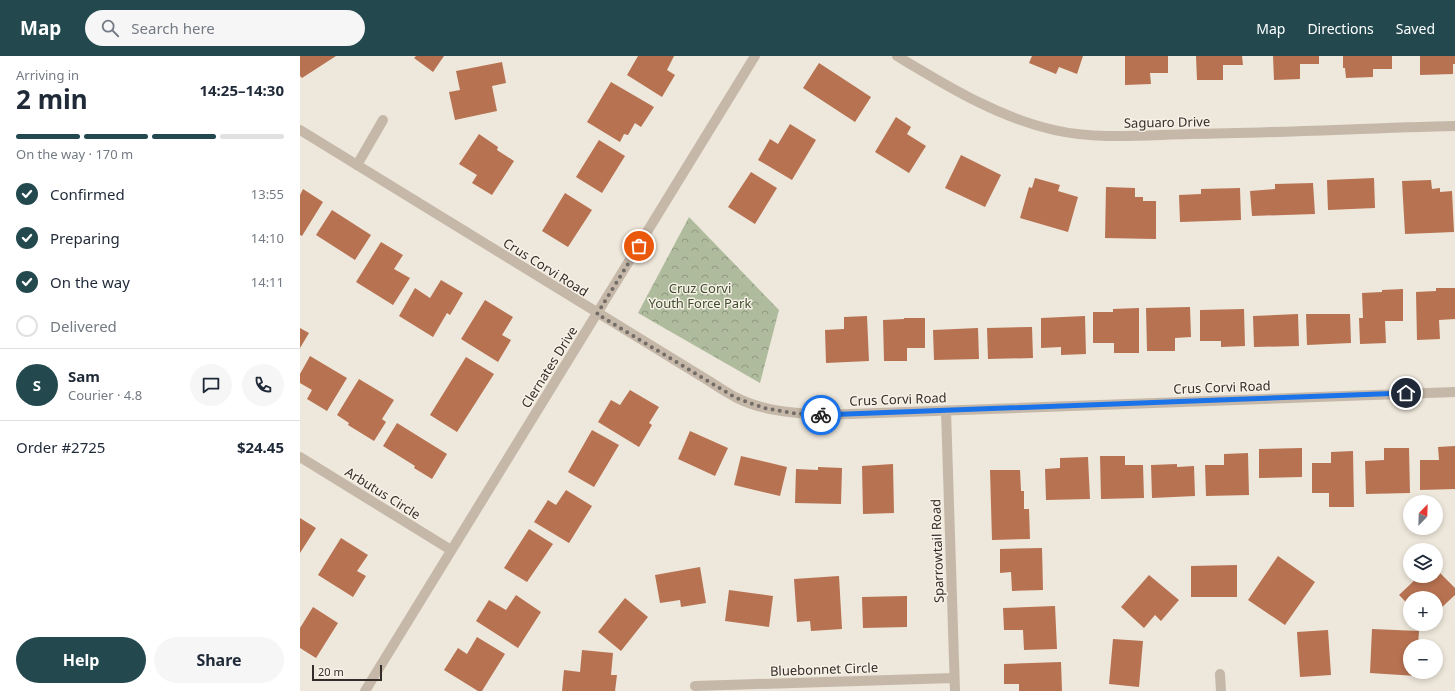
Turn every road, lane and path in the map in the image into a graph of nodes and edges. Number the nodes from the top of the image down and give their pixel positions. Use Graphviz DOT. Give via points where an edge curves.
graph roads {
  1 [pos="756,56"];
  2 [pos="897,56"];
  3 [pos="383,120"];
  4 [pos="1455,126"];
  5 [pos="300,130"];
  6 [pos="357,165"];
  7 [pos="597,314"];
  8 [pos="1455,392"];
  9 [pos="946,411"];
  10 [pos="300,457"];
  11 [pos="452,550"];
  12 [pos="1220,674"];
  13 [pos="954,678"];
  14 [pos="695,686"];
  15 [pos="365,691"];
  16 [pos="954,691"];
  17 [pos="1221,691"];
  1 -- 7 [label="street, Clernates Drive"];
  2 -- 4 [label="street, Saguaro Drive" via="977,102 1010,117 1055,130 1082,134 1224,134"];
  3 -- 6 [label="street"];
  5 -- 6 [label="street, Crus Corvi Road"];
  6 -- 7 [label="street, Crus Corvi Road"];
  7 -- 9 [label="street, Crus Corvi Road" via="736,398 764,408 822,415"];
  7 -- 11 [label="street, Clernates Drive"];
  8 -- 9 [label="street, Crus Corvi Road"];
  9 -- 13 [label="street, Sparrowtail Road"];
  10 -- 11 [label="street, Arbutus Circle"];
  11 -- 15 [label="street, Clernates Drive"];
  12 -- 17 [label="street"];
  13 -- 14 [label="street, Bluebonnet Circle"];
  13 -- 16 [label="street, Sparrowtail Road"];
}
